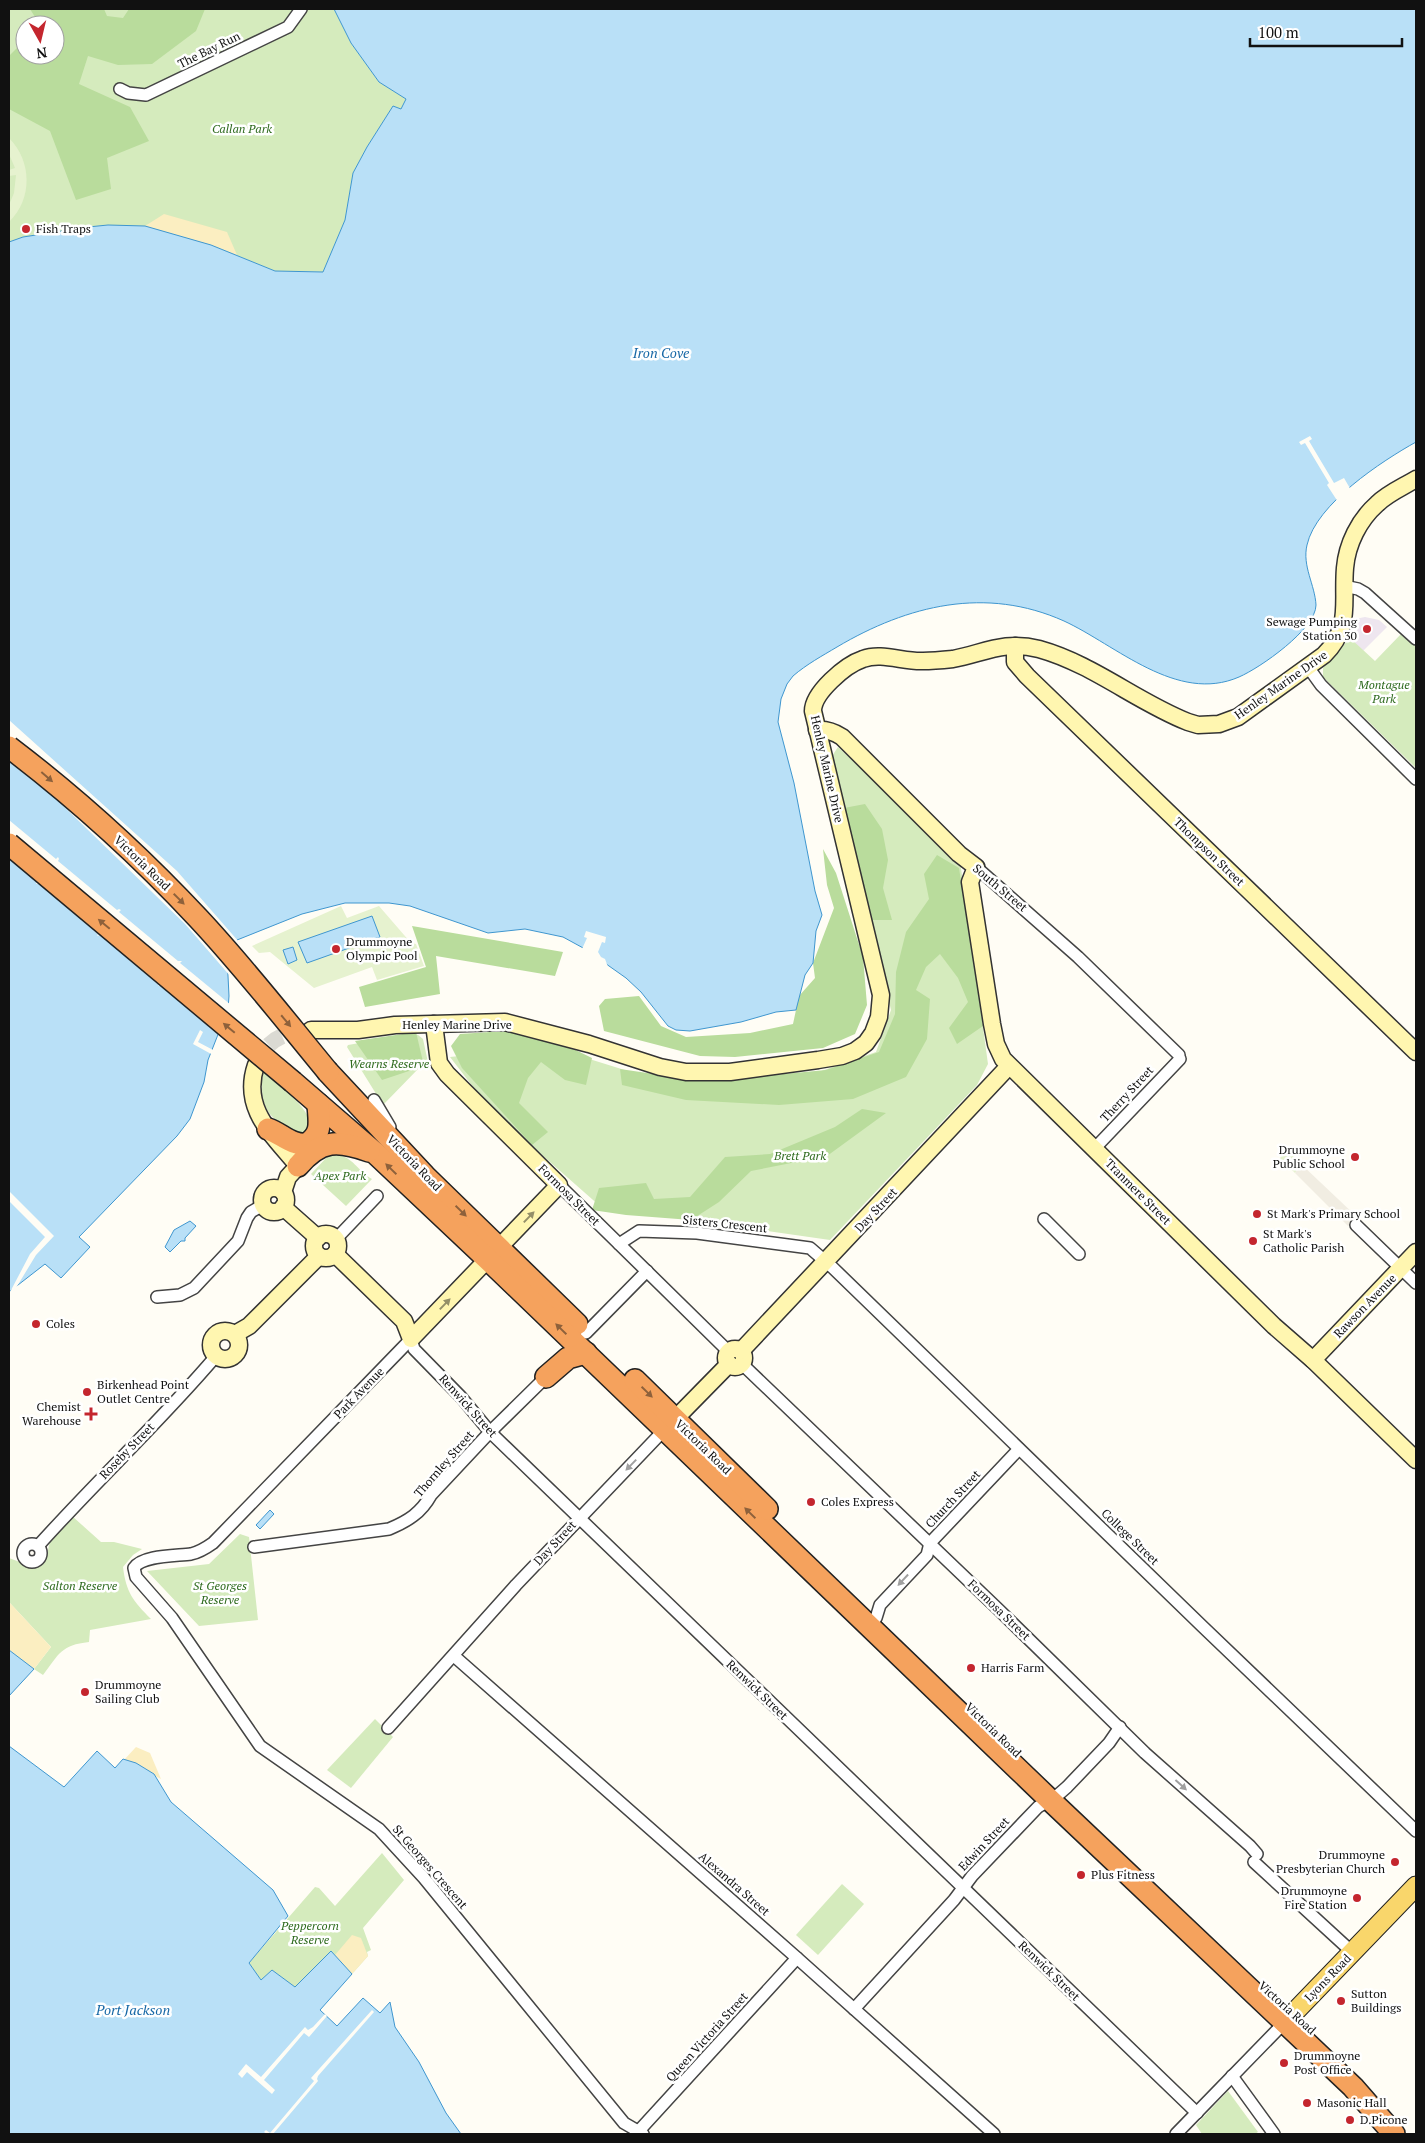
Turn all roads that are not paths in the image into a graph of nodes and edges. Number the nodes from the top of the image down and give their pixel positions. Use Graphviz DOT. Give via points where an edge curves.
graph roads {
  1 [pos="301,9"];
  2 [pos="120,89"];
  3 [pos="1416,479"];
  4 [pos="1344,586"];
  5 [pos="1416,639"];
  6 [pos="1015,646"];
  7 [pos="1308,667"];
  8 [pos="817,730"];
  9 [pos="9,747"];
  10 [pos="1416,779"];
  11 [pos="9,844"];
  12 [pos="976,867"];
  13 [pos="434,1024"];
  14 [pos="311,1030"];
  15 [pos="1416,1052"];
  16 [pos="1179,1057"];
  17 [pos="256,1065"];
  18 [pos="1009,1066"];
  19 [pos="374,1100"];
  20 [pos="318,1104"];
  21 [pos="268,1129"];
  22 [pos="395,1136"];
  23 [pos="1095,1148"];
  24 [pos="374,1152"];
  25 [pos="292,1158"];
  26 [pos="559,1185"];
  27 [pos="280,1196"];
  28 [pos="377,1196"];
  29 [pos="263,1204"];
  30 [pos="1044,1219"];
  31 [pos="1356,1225"];
  32 [pos="619,1244"];
  33 [pos="330,1250"];
  34 [pos="1416,1252"];
  35 [pos="493,1254"];
  36 [pos="1079,1254"];
  37 [pos="827,1262"];
  38 [pos="1400,1268"];
  39 [pos="648,1271"];
  40 [pos="1416,1283"];
  41 [pos="157,1297"];
  42 [pos="411,1339"];
  43 [pos="586,1343"];
  44 [pos="216,1356"];
  45 [pos="735,1358"];
  46 [pos="1313,1360"];
  47 [pos="546,1377"];
  48 [pos="670,1425"];
  49 [pos="490,1432"];
  50 [pos="1019,1449"];
  51 [pos="1416,1460"];
  52 [pos="578,1519"];
  53 [pos="930,1543"];
  54 [pos="38,1546"];
  55 [pos="254,1547"];
  56 [pos="138,1563"];
  57 [pos="876,1618"];
  58 [pos="454,1656"];
  59 [pos="1120,1727"];
  60 [pos="388,1728"];
  61 [pos="1054,1797"];
  62 [pos="1416,1831"];
  63 [pos="964,1888"];
  64 [pos="1415,1890"];
  65 [pos="1352,1952"];
  66 [pos="798,1958"];
  67 [pos="854,2009"];
  68 [pos="1288,2018"];
  69 [pos="1232,2076"];
  70 [pos="1197,2113"];
  71 [pos="639,2134"];
  72 [pos="994,2134"];
  73 [pos="1176,2134"];
  74 [pos="1274,2134"];
  75 [pos="1394,2134"];
  76 [pos="1411,2134"];
  1 -- 2 [label="street, The Bay Run" via="288,27 146,95"];
  3 -- 4 [label="street, Henley Marine Drive" via="1376,504 1357,529 1347,556"];
  4 -- 5 [label="street" via="1365,593"];
  4 -- 7 [label="street, Henley Marine Drive" via="1345,615 1339,638"];
  6 -- 7 [label="street, Henley Marine Drive" via="1038,649 1064,658 1179,719 1198,725 1219,724 1238,717"];
  6 -- 8 [label="street, Henley Marine Drive" via="952,659 911,661 880,657 859,660 816,698 813,712"];
  6 -- 15 [label="street, Thompson Street" via="1015,662 1027,676"];
  7 -- 10 [label="street"];
  8 -- 12 [label="street, South Street" via="834,732 842,738"];
  8 -- 13 [label="street, Henley Marine Drive" via="881,995 877,1025 866,1043 842,1056 818,1060 730,1072 686,1072 506,1022"];
  9 -- 35 [label="highway, Victoria Road, one-way, bridge" via="136,856 178,898 248,975 328,1072"];
  20 -- 11 [label="highway, Victoria Road, one-way, bridge"];
  12 -- 16 [label="street, South Street" via="1078,957"];
  12 -- 18 [label="street, Tranmere Street" via="970,882 992,1024 999,1054"];
  13 -- 14 [label="street, Henley Marine Drive"];
  13 -- 26 [label="street, Formosa Street" via="439,1063 447,1074"];
  16 -- 23 [label="street, Therry Street"];
  17 -- 21 [label="street" via="252,1098 255,1110"];
  18 -- 23 [label="street, Tranmere Street"];
  18 -- 37 [label="street, Day Street"];
  19 -- 22 [label="street"];
  20 -- 21 [label="highway" via="317,1135 307,1144 292,1143 280,1133"];
  20 -- 24 [label="highway, Victoria Road"];
  21 -- 25 [label="street"];
  23 -- 46 [label="street, Tranmere Street" via="1274,1326"];
  24 -- 25 [label="highway" via="336,1143"];
  35 -- 24 [label="highway, Victoria Road, one-way"];
  25 -- 27 [label="street"];
  26 -- 32 [label="street, Formosa Street"];
  35 -- 26 [label="street, Park Avenue, one-way"];
  27 -- 29 [label="street" via="277,1211 270,1211"];
  27 -- 33 [label="street" via="318,1238 314,1247"];
  28 -- 33 [label="street"];
  29 -- 41 [label="street" via="251,1212 238,1241 194,1288 180,1295"];
  30 -- 36 [label="street"];
  31 -- 38 [label="street"];
  32 -- 37 [label="street, Sisters Crescent" via="639,1231 697,1233 810,1248"];
  32 -- 39 [label="street, Formosa Street"];
  33 -- 42 [label="street, Renwick Street" via="404,1321"];
  33 -- 44 [label="street" via="250,1326 235,1334 227,1330 214,1335 211,1348"];
  34 -- 38 [label="street, Rawson Avenue"];
  42 -- 35 [label="street, Park Avenue, one-way"];
  35 -- 43 [label="highway, Victoria Road"];
  37 -- 45 [label="street, Day Street"];
  37 -- 50 [label="street, College Street"];
  38 -- 40 [label="street"];
  38 -- 46 [label="street, Rawson Avenue"];
  39 -- 43 [label="street"];
  39 -- 45 [label="street, Formosa Street"];
  42 -- 49 [label="street, Renwick Street" via="414,1349"];
  42 -- 56 [label="street, Park Avenue" via="213,1543 191,1554"];
  43 -- 47 [label="highway"];
  43 -- 48 [label="highway, Victoria Road"];
  44 -- 54 [label="street, Roseby Street"];
  45 -- 48 [label="street, Day Street"];
  45 -- 53 [label="street, Formosa Street"];
  46 -- 51 [label="street, Tranmere Street"];
  47 -- 49 [label="street, Thornley Street"];
  48 -- 52 [label="street, Day Street, one-way"];
  48 -- 57 [label="highway, Victoria Road"];
  61 -- 48 [label="highway, Victoria Road, one-way"];
  49 -- 52 [label="street, Renwick Street"];
  49 -- 55 [label="street, Thornley Street" via="431,1495 425,1507 408,1521 390,1529"];
  50 -- 53 [label="street, Church Street"];
  50 -- 62 [label="street, College Street"];
  52 -- 58 [label="street, Day Street"];
  52 -- 63 [label="street, Renwick Street"];
  53 -- 57 [label="street, Church Street, one-way" via="926,1555 880,1605"];
  53 -- 59 [label="street, Formosa Street"];
  56 -- 71 [label="street, St Georges Crescent" via="134,1568 136,1577 175,1622 260,1746 379,1829 424,1878 624,2123"];
  57 -- 61 [label="highway, Victoria Road"];
  58 -- 60 [label="street, Day Street"];
  58 -- 66 [label="street, Alexandra Street"];
  59 -- 61 [label="street, Edwin Street" via="1109,1743"];
  59 -- 65 [label="street, Formosa Street, one-way" via="1250,1846 1255,1858"];
  61 -- 63 [label="street, Edwin Street" via="1036,1809"];
  61 -- 68 [label="highway, Victoria Road"];
  63 -- 67 [label="street, Edwin Street"];
  63 -- 70 [label="street, Renwick Street"];
  64 -- 65 [label="main road, Lyons Road"];
  65 -- 68 [label="main road, Lyons Road"];
  66 -- 67 [label="street, Alexandra Street"];
  66 -- 71 [label="street, Queen Victoria Street"];
  67 -- 72 [label="street, Alexandra Street"];
  68 -- 69 [label="street, Lyons Road"];
  68 -- 75 [label="highway, Victoria Road"];
  68 -- 76 [label="highway, Victoria Road" via="1360,2075"];
  69 -- 70 [label="street, Lyons Road"];
  69 -- 74 [label="street"];
  70 -- 73 [label="street, Lyons Road"];
}
